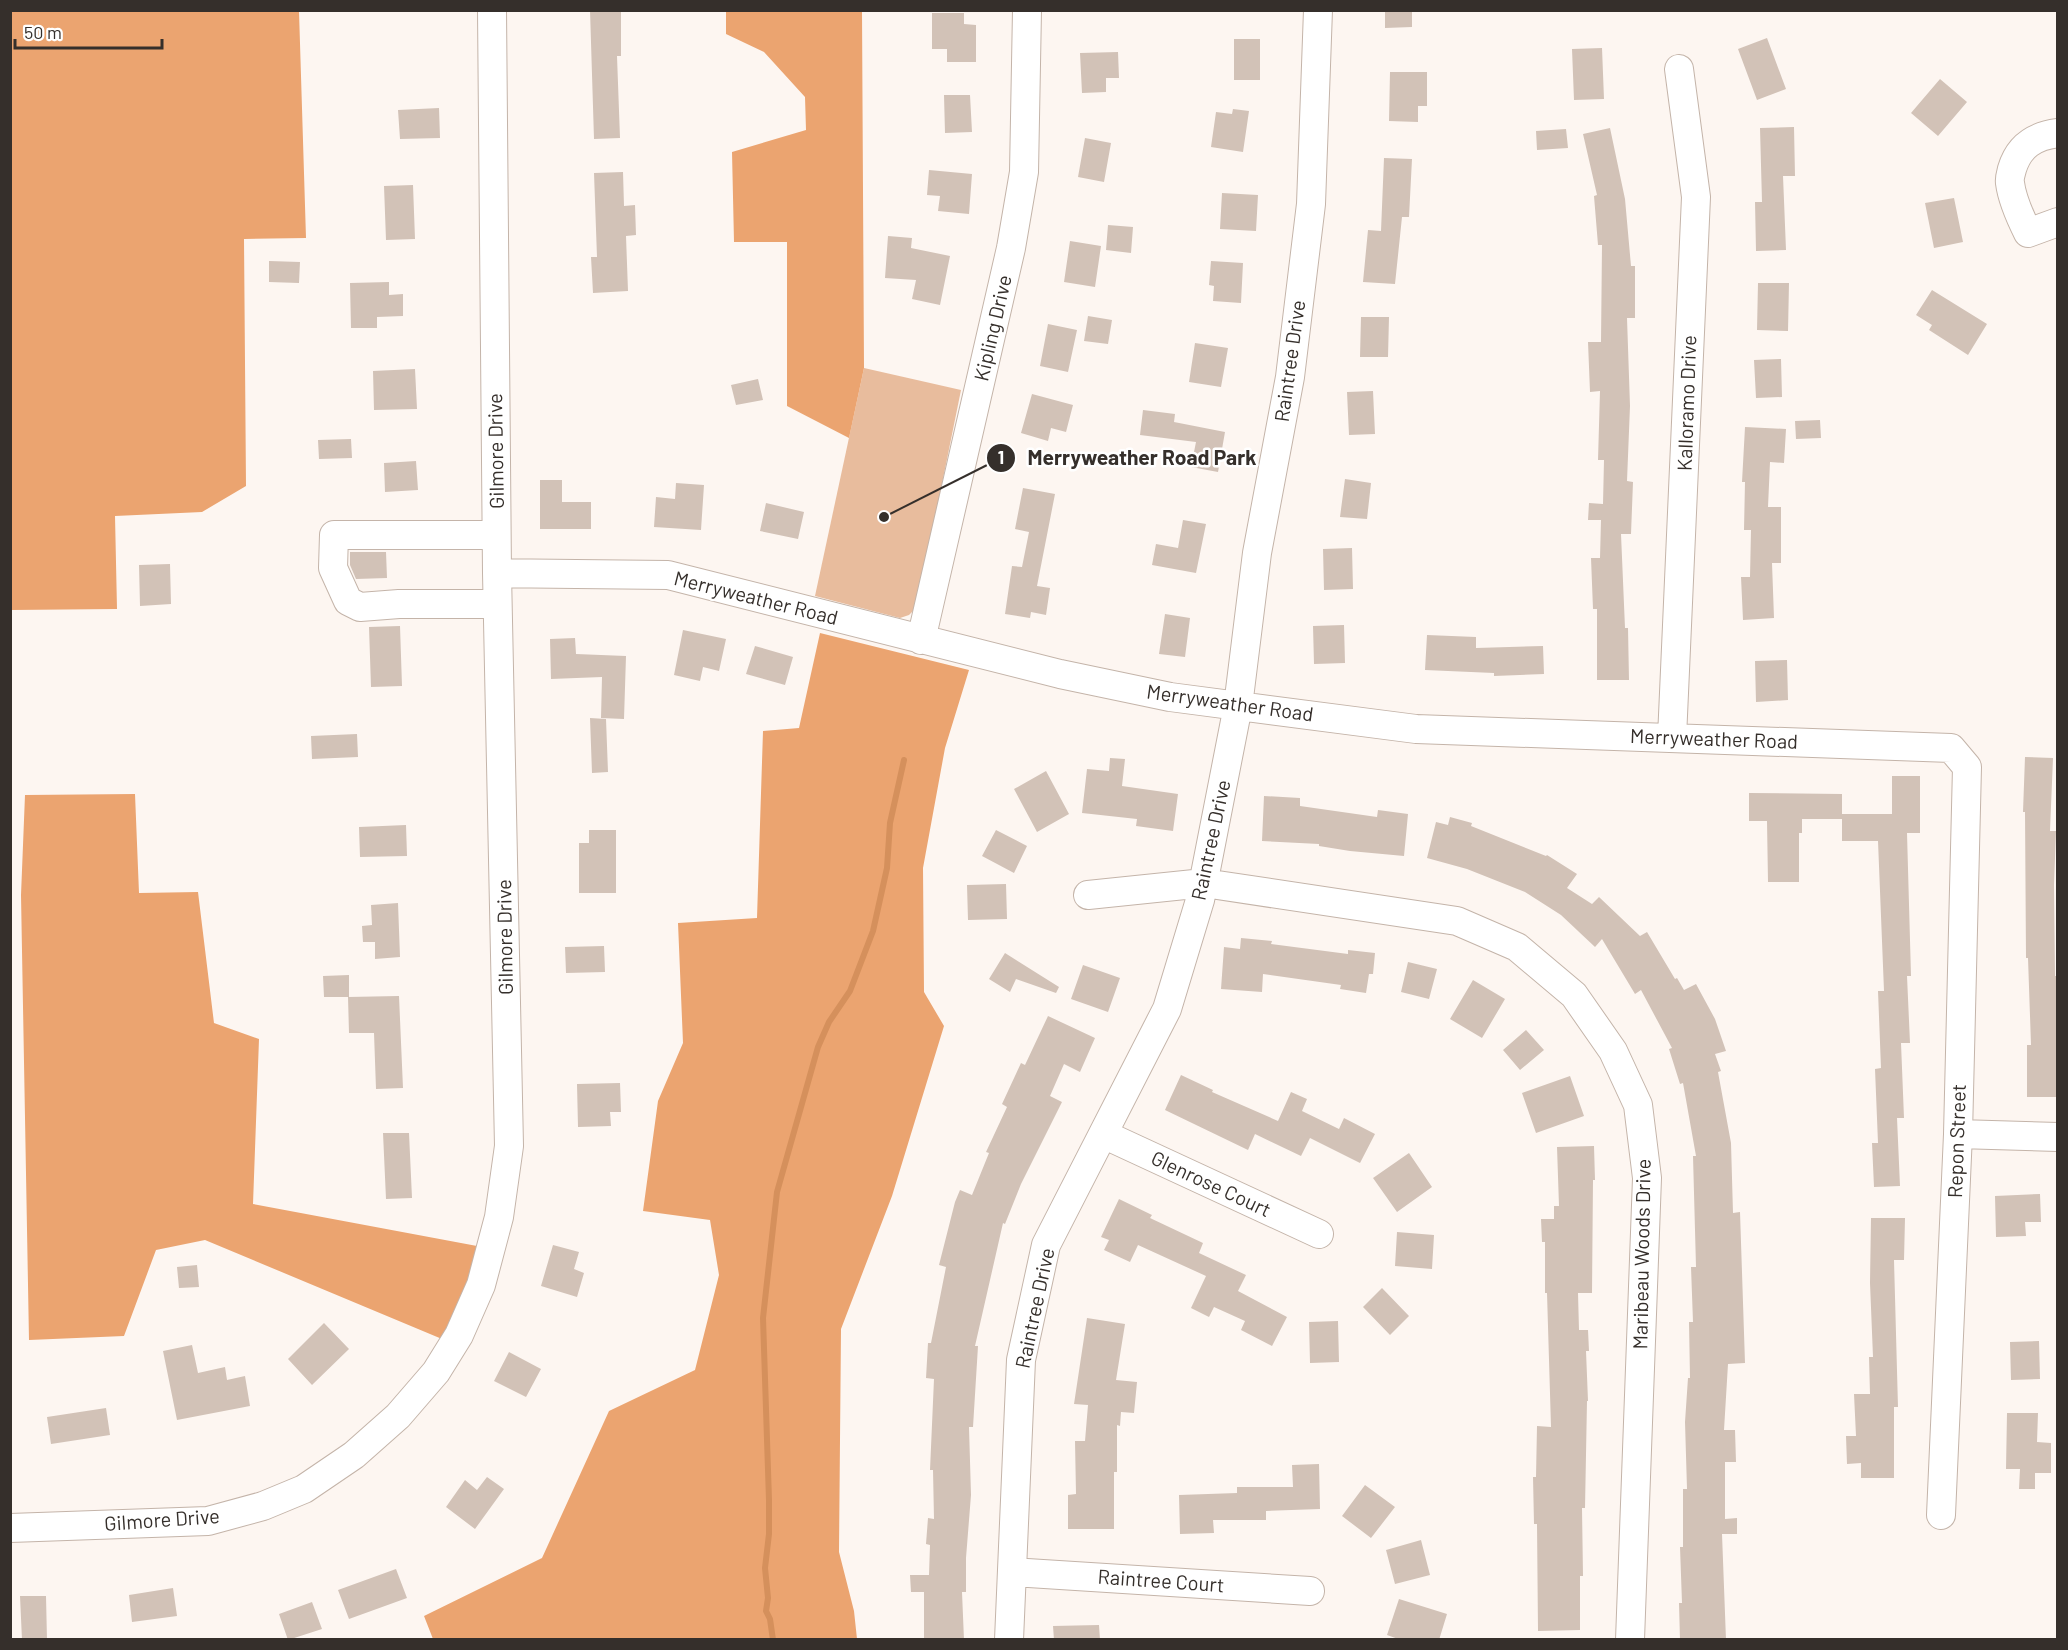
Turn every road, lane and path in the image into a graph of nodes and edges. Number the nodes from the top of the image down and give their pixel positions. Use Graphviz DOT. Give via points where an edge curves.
graph roads {
  1 [pos="492,10"];
  2 [pos="1027,10"];
  3 [pos="1318,10"];
  4 [pos="1679,69"];
  5 [pos="2058,133"];
  6 [pos="2058,222"];
  7 [pos="496,536"];
  8 [pos="497,573"];
  9 [pos="497,601"];
  10 [pos="921,640"];
  11 [pos="1238,706"];
  12 [pos="1672,738"];
  13 [pos="1967,767"];
  14 [pos="1204,883"];
  15 [pos="1088,895"];
  16 [pos="1103,1134"];
  17 [pos="1958,1134"];
  18 [pos="2058,1137"];
  19 [pos="1319,1234"];
  20 [pos="1941,1515"];
  21 [pos="10,1528"];
  22 [pos="1012,1572"];
  23 [pos="1310,1591"];
  24 [pos="1009,1640"];
  25 [pos="1630,1640"];
  1 -- 7 [label="street, Gilmore Drive"];
  2 -- 10 [label="street, Kipling Drive" via="1024,172 1011,249"];
  3 -- 11 [label="street, Raintree Drive" via="1311,204 1290,378 1257,553"];
  4 -- 12 [label="street, Kalloramo Drive" via="1696,197"];
  5 -- 6 [label="street" via="2021,148 2009,182 2028,233"];
  7 -- 8 [label="street, Gilmore Drive"];
  7 -- 9 [label="street" via="334,535 333,568 348,601 360,607"];
  8 -- 9 [label="street, Gilmore Drive"];
  8 -- 10 [label="street, Merryweather Road" via="668,575"];
  9 -- 21 [label="street, Gilmore Drive" via="509,1146 496,1228 480,1286 459,1335 436,1372 398,1416 354,1455 304,1489 263,1506 208,1521"];
  10 -- 11 [label="street, Merryweather Road" via="1093,681"];
  11 -- 12 [label="street, Merryweather Road" via="1416,729"];
  11 -- 14 [label="street, Raintree Drive"];
  12 -- 13 [label="street, Merryweather Road" via="1951,748"];
  13 -- 17 [label="street, Repon Street"];
  14 -- 15 [label="street, Maribeau Woods Drive"];
  14 -- 16 [label="street, Raintree Drive" via="1167,1009"];
  14 -- 25 [label="street, Maribeau Woods Drive" via="1457,921 1517,947 1574,995 1614,1051 1638,1106 1647,1178"];
  16 -- 19 [label="street, Glenrose Court"];
  16 -- 22 [label="street, Raintree Drive" via="1046,1245 1021,1360"];
  17 -- 18 [label="street"];
  17 -- 20 [label="street, Repon Street"];
  22 -- 23 [label="street, Raintree Court"];
  22 -- 24 [label="street, Raintree Drive"];
}
